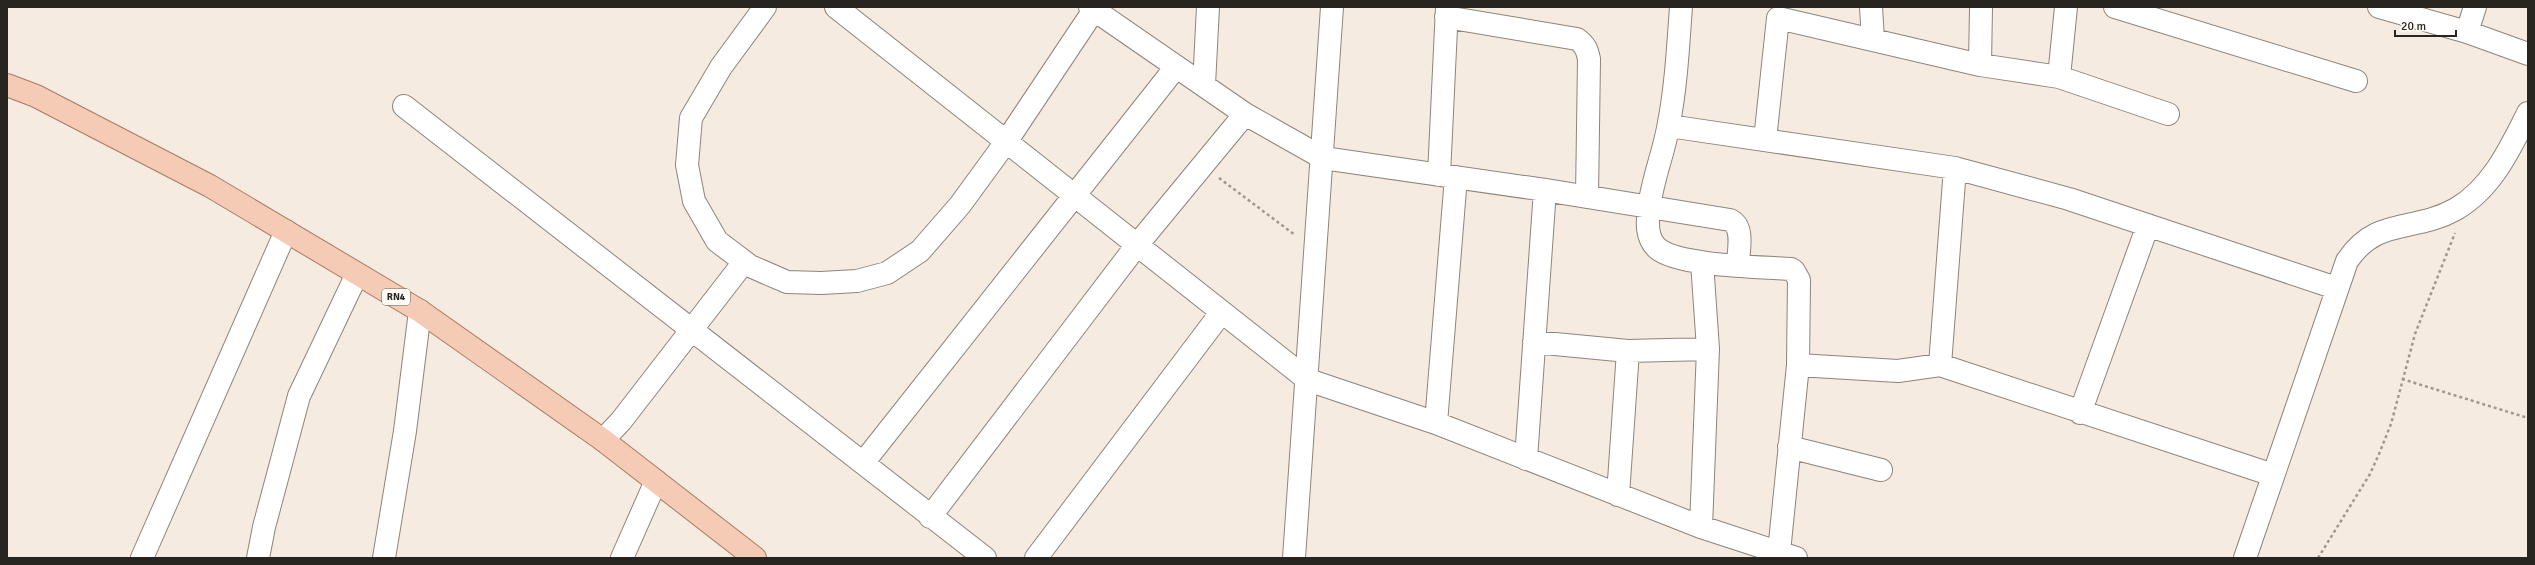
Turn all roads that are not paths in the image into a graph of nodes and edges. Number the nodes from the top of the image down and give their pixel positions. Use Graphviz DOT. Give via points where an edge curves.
graph roads {
  1 [pos="765,7"];
  2 [pos="836,7"];
  3 [pos="1208,7"];
  4 [pos="1332,7"];
  5 [pos="1681,7"];
  6 [pos="1872,7"];
  7 [pos="1981,7"];
  8 [pos="2066,7"];
  9 [pos="2115,7"];
  10 [pos="2379,7"];
  11 [pos="2475,7"];
  12 [pos="1092,9"];
  13 [pos="1446,12"];
  14 [pos="1778,13"];
  15 [pos="2467,32"];
  16 [pos="1873,40"];
  17 [pos="2528,54"];
  18 [pos="1980,65"];
  19 [pos="1176,67"];
  20 [pos="2059,77"];
  21 [pos="2356,81"];
  22 [pos="7,85"];
  23 [pos="1204,85"];
  24 [pos="404,106"];
  25 [pos="2528,113"];
  26 [pos="1245,114"];
  27 [pos="2168,114"];
  28 [pos="1668,126"];
  29 [pos="1765,140"];
  30 [pos="1006,142"];
  31 [pos="1323,158"];
  32 [pos="1955,168"];
  33 [pos="1447,176"];
  34 [pos="1545,190"];
  35 [pos="1074,194"];
  36 [pos="1587,197"];
  37 [pos="1649,207"];
  38 [pos="2148,225"];
  39 [pos="286,231"];
  40 [pos="1137,245"];
  41 [pos="744,262"];
  42 [pos="1702,262"];
  43 [pos="1738,265"];
  44 [pos="357,274"];
  45 [pos="2336,288"];
  46 [pos="420,311"];
  47 [pos="1221,313"];
  48 [pos="692,331"];
  49 [pos="1534,342"];
  50 [pos="1708,348"];
  51 [pos="1628,351"];
  52 [pos="1798,365"];
  53 [pos="1940,365"];
  54 [pos="1308,380"];
  55 [pos="2080,413"];
  56 [pos="1436,423"];
  57 [pos="603,440"];
  58 [pos="1789,447"];
  59 [pos="1526,459"];
  60 [pos="863,464"];
  61 [pos="1881,470"];
  62 [pos="2273,475"];
  63 [pos="656,481"];
  64 [pos="1618,495"];
  65 [pos="930,517"];
  66 [pos="1701,527"];
  67 [pos="1787,555"];
  68 [pos="142,558"];
  69 [pos="258,558"];
  70 [pos="384,558"];
  71 [pos="622,558"];
  72 [pos="755,558"];
  73 [pos="985,558"];
  74 [pos="1036,558"];
  75 [pos="1294,558"];
  76 [pos="2245,558"];
  1 -- 41 [label="street" via="721,67 692,118 687,165 694,200 717,241"];
  2 -- 30 [label="street"];
  3 -- 23 [label="street"];
  4 -- 31 [label="street"];
  5 -- 28 [label="street" via="1676,73"];
  6 -- 16 [label="street"];
  7 -- 18 [label="street"];
  8 -- 20 [label="street"];
  9 -- 21 [label="street"];
  10 -- 15 [label="street"];
  11 -- 15 [label="street"];
  12 -- 19 [label="street"];
  12 -- 30 [label="street"];
  13 -- 33 [label="street"];
  13 -- 36 [label="street" via="1577,39 1583,43 1589,59"];
  14 -- 16 [label="street"];
  14 -- 29 [label="street"];
  15 -- 17 [label="street"];
  16 -- 18 [label="street"];
  18 -- 20 [label="street"];
  19 -- 23 [label="street"];
  19 -- 35 [label="street"];
  20 -- 27 [label="street"];
  22 -- 39 [label="main road, RN4" via="36,96 210,186"];
  23 -- 26 [label="street"];
  24 -- 48 [label="street"];
  25 -- 45 [label="street" via="2505,158 2484,185 2468,200 2433,219 2387,229 2368,237 2357,245"];
  26 -- 31 [label="street"];
  26 -- 40 [label="street"];
  28 -- 29 [label="street"];
  28 -- 37 [label="street"];
  29 -- 32 [label="street"];
  30 -- 35 [label="street"];
  30 -- 41 [label="street" via="960,205 920,251 887,273 857,281 821,284 788,282"];
  31 -- 33 [label="street"];
  31 -- 54 [label="street"];
  32 -- 38 [label="street" via="2007,180"];
  32 -- 53 [label="street"];
  33 -- 34 [label="street"];
  33 -- 56 [label="street"];
  34 -- 36 [label="street"];
  34 -- 49 [label="street"];
  35 -- 40 [label="street"];
  35 -- 60 [label="street"];
  36 -- 37 [label="street"];
  37 -- 42 [label="street" via="1648,234 1657,249 1668,255"];
  37 -- 43 [label="street" via="1735,223 1739,230"];
  38 -- 45 [label="street"];
  38 -- 55 [label="street"];
  39 -- 44 [label="main road, RN4"];
  39 -- 68 [label="street"];
  40 -- 47 [label="street"];
  40 -- 65 [label="street"];
  41 -- 48 [label="street"];
  42 -- 43 [label="street"];
  42 -- 50 [label="street"];
  43 -- 52 [label="street" via="1794,271 1799,280"];
  44 -- 46 [label="main road, RN4"];
  44 -- 69 [label="street" via="299,396"];
  45 -- 62 [label="street"];
  46 -- 57 [label="main road, RN4"];
  46 -- 70 [label="street" via="405,431"];
  47 -- 54 [label="street"];
  47 -- 74 [label="street"];
  48 -- 57 [label="street"];
  48 -- 60 [label="street"];
  49 -- 51 [label="street"];
  49 -- 59 [label="street"];
  50 -- 51 [label="street"];
  50 -- 66 [label="street"];
  51 -- 64 [label="street"];
  52 -- 53 [label="street" via="1898,371"];
  52 -- 58 [label="street"];
  53 -- 55 [label="street"];
  54 -- 56 [label="street"];
  54 -- 75 [label="street"];
  55 -- 62 [label="street"];
  56 -- 59 [label="street"];
  57 -- 63 [label="main road, RN4"];
  58 -- 61 [label="street"];
  58 -- 67 [label="street"];
  59 -- 64 [label="street"];
  60 -- 65 [label="street"];
  62 -- 76 [label="street"];
  63 -- 71 [label="street"];
  63 -- 72 [label="main road, RN4"];
  64 -- 66 [label="street"];
  65 -- 73 [label="street"];
  66 -- 67 [label="street"];
}
